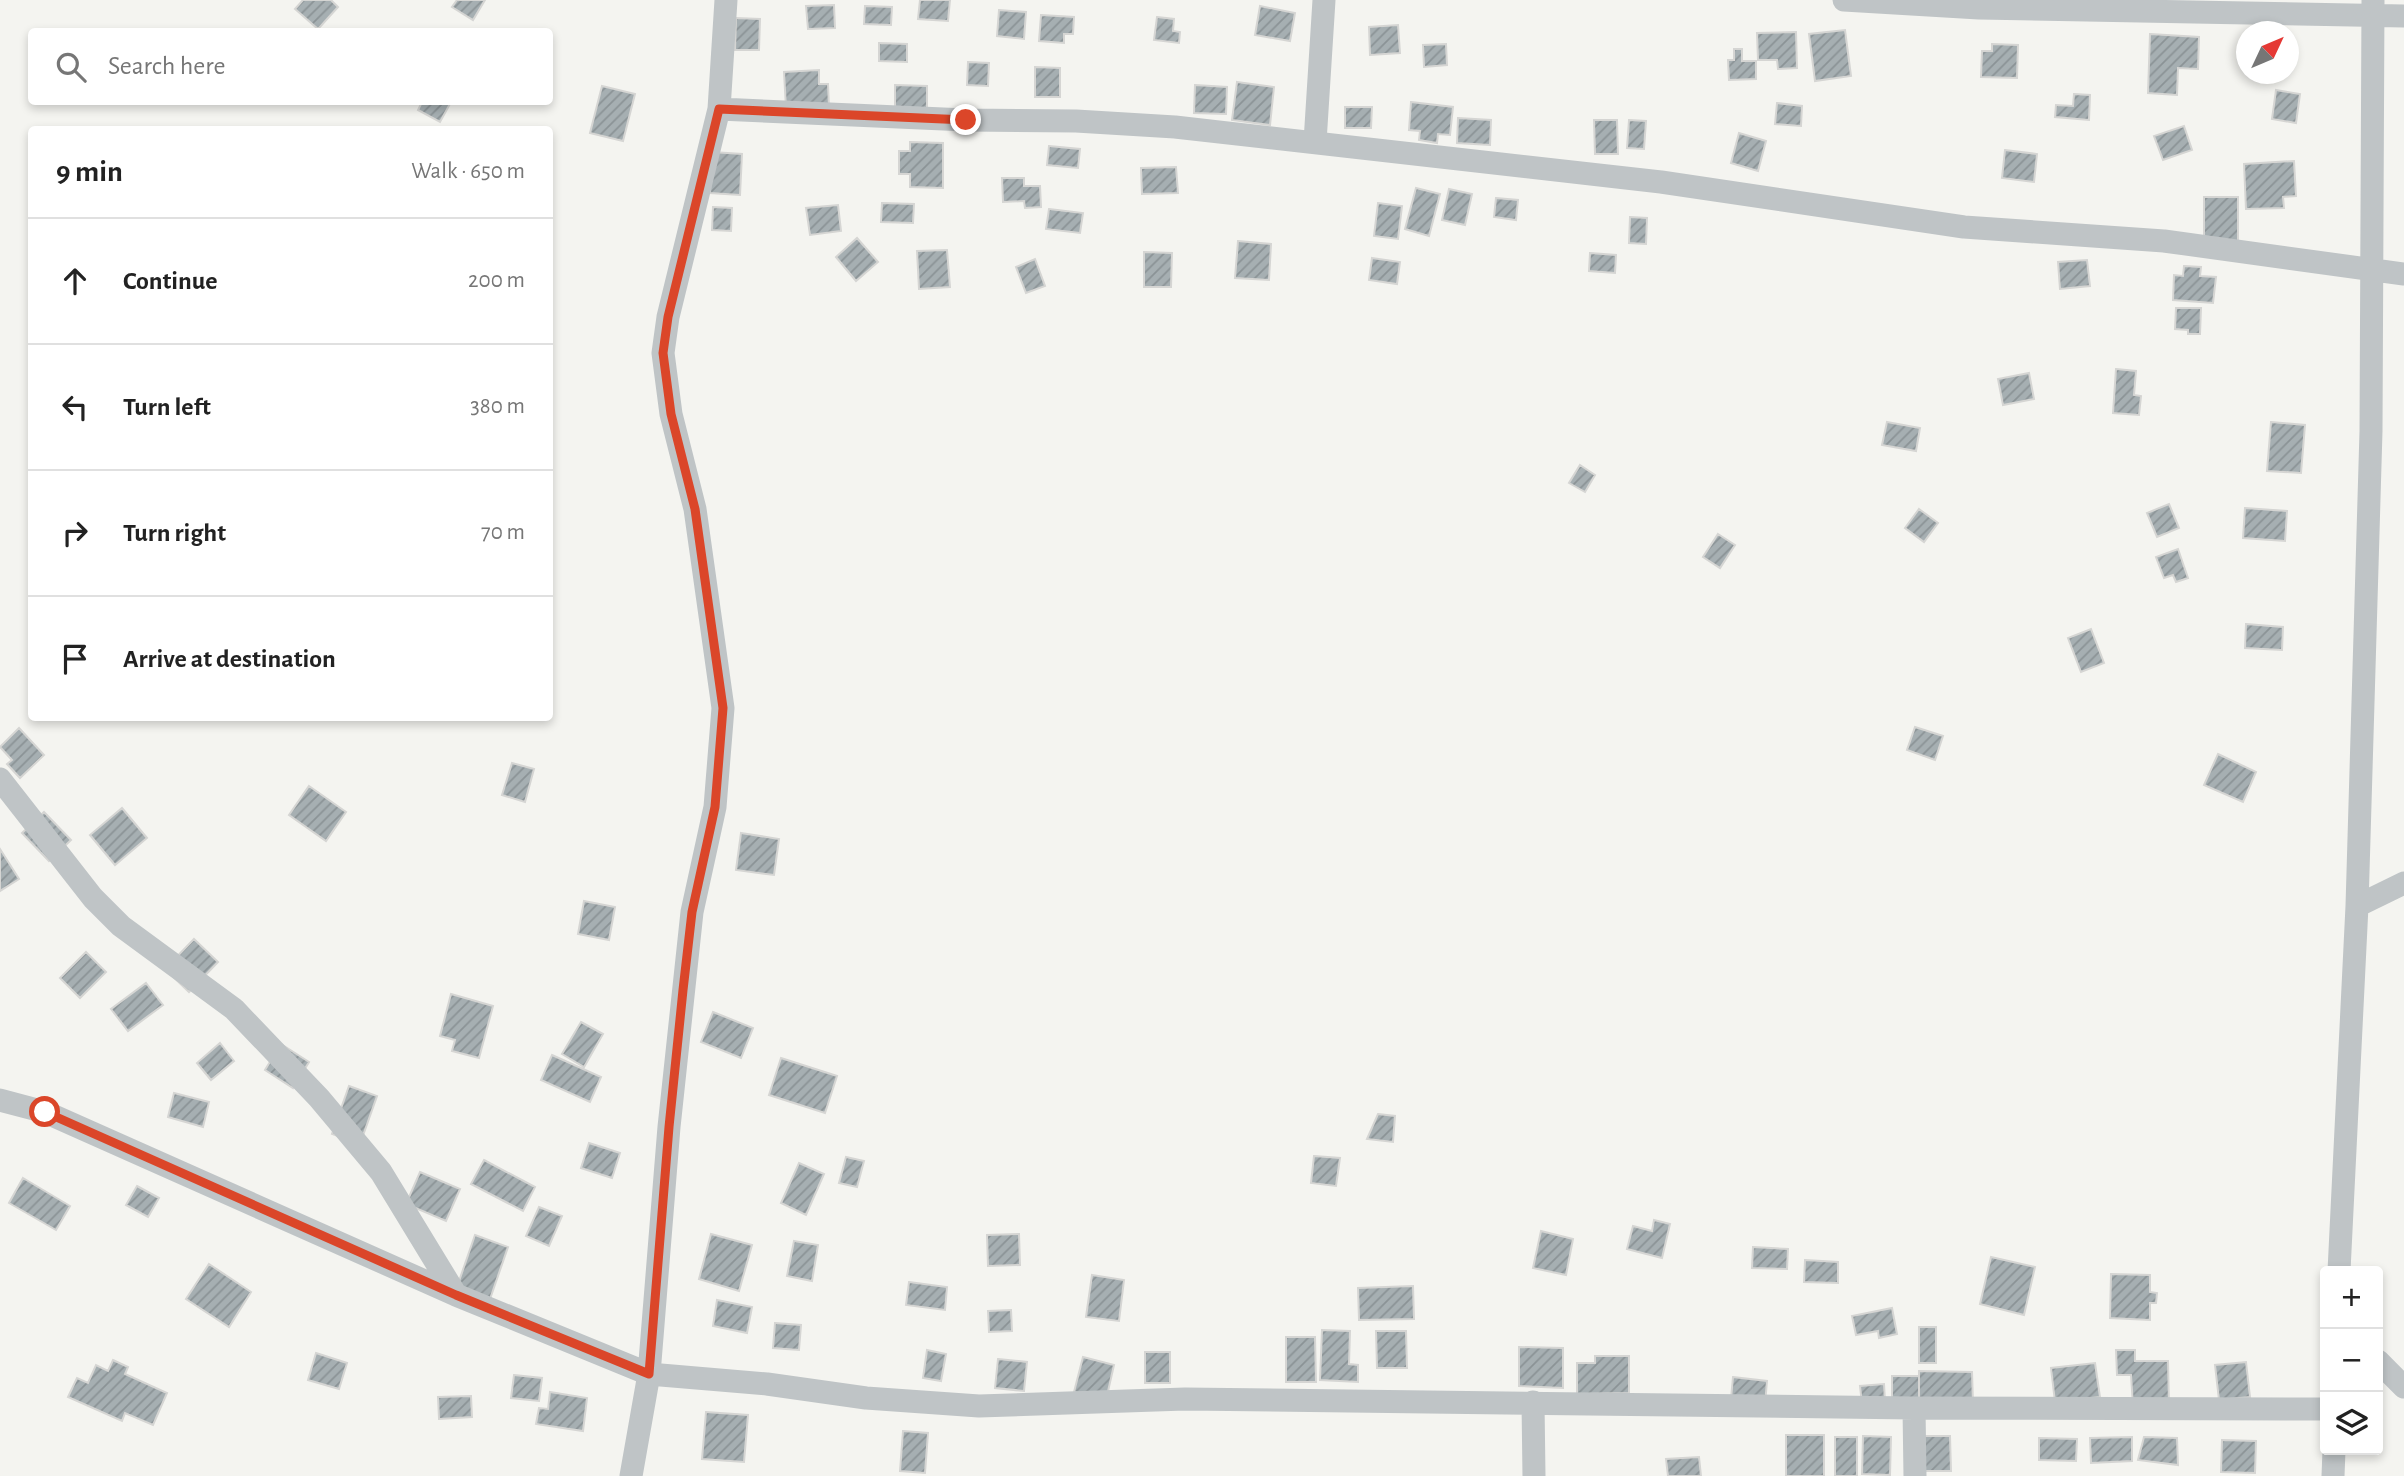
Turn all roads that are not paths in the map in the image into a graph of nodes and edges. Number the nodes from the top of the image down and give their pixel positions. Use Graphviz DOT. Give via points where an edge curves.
graph roads {
  1 [pos="726,0"];
  2 [pos="1324,0"];
  3 [pos="1844,0"];
  4 [pos="2119,6"];
  5 [pos="2372,8"];
  6 [pos="2404,16"];
  7 [pos="719,109"];
  8 [pos="1315,142"];
  9 [pos="2373,271"];
  10 [pos="2404,274"];
  11 [pos="2,790"];
  12 [pos="2404,883"];
  13 [pos="2357,906"];
  14 [pos="0,1100"];
  15 [pos="2339,1266"];
  16 [pos="456,1295"];
  17 [pos="2383,1366"];
  18 [pos="649,1374"];
  19 [pos="2404,1387"];
  20 [pos="1533,1402"];
  21 [pos="1914,1408"];
  22 [pos="2320,1409"];
  23 [pos="2334,1455"];
  24 [pos="631,1476"];
  25 [pos="1534,1476"];
  26 [pos="1916,1476"];
  27 [pos="2333,1476"];
  1 -- 7 [label="street"];
  2 -- 8 [label="street"];
  3 -- 4 [label="street" via="1979,8"];
  4 -- 5 [label="street"];
  5 -- 6 [label="street"];
  5 -- 9 [label="street"];
  7 -- 8 [label="street" via="1076,121"];
  7 -- 18 [label="street" via="663,353 671,414 695,509 723,708 715,807 692,912 683,990"];
  8 -- 9 [label="street" via="1661,182 1964,227 2164,241"];
  9 -- 10 [label="street"];
  9 -- 13 [label="street"];
  11 -- 16 [label="street" via="121,926 234,1009 319,1098 381,1172"];
  12 -- 13 [label="street"];
  13 -- 15 [label="street"];
  14 -- 16 [label="street" via="45,1112"];
  16 -- 18 [label="street"];
  17 -- 19 [label="street"];
  18 -- 20 [label="street" via="979,1406 1185,1399"];
  18 -- 24 [label="street"];
  20 -- 21 [label="street"];
  20 -- 25 [label="street"];
  21 -- 22 [label="street"];
  21 -- 26 [label="street"];
  23 -- 27 [label="street"];
}
